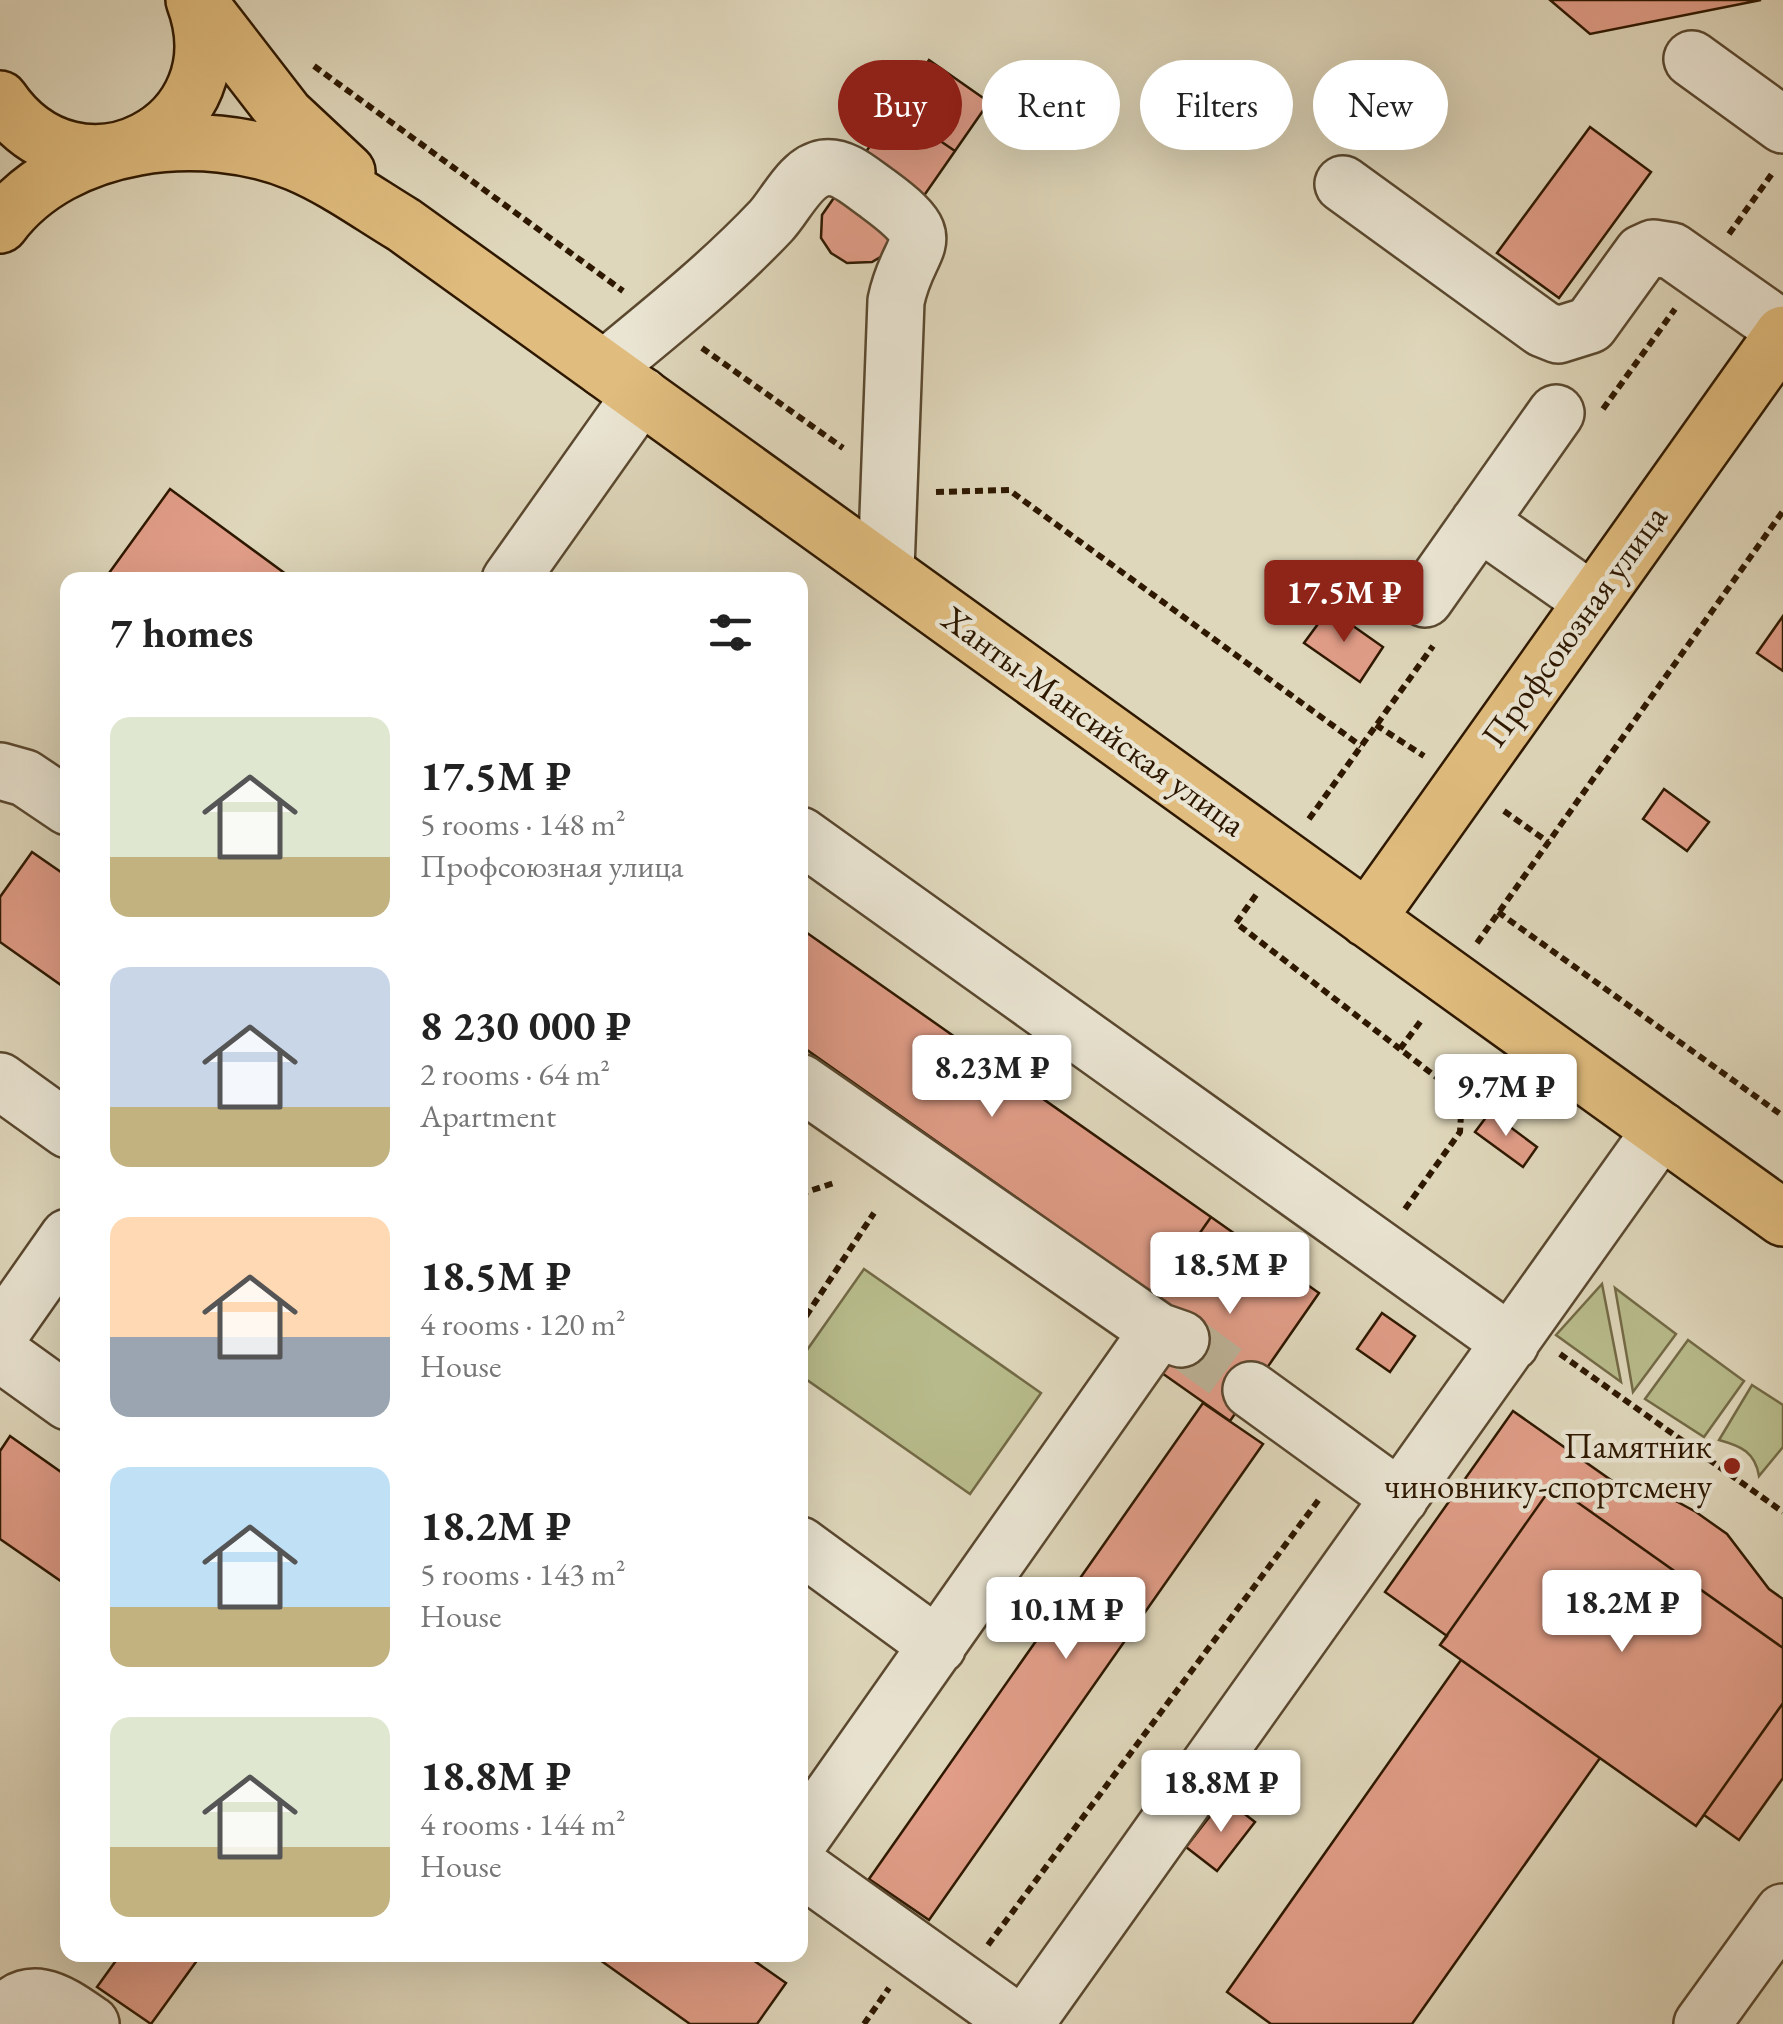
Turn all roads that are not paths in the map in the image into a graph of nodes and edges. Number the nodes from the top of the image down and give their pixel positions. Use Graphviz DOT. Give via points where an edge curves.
graph roads {
  1 [pos="195,0"];
  2 [pos="1692,59"];
  3 [pos="0,99"];
  4 [pos="1783,125"];
  5 [pos="118,152"];
  6 [pos="1342,184"];
  7 [pos="0,225"];
  8 [pos="404,225"];
  9 [pos="1783,332"];
  10 [pos="622,382"];
  11 [pos="1556,414"];
  12 [pos="1478,522"];
  13 [pos="886,570"];
  14 [pos="515,572"];
  15 [pos="1425,598"];
  16 [pos="1592,601"];
  17 [pos="0,772"];
  18 [pos="60,801"];
  19 [pos="808,841"];
  20 [pos="1367,918"];
  21 [pos="0,1082"];
  22 [pos="808,1087"];
  23 [pos="60,1124"];
  24 [pos="1662,1130"];
  25 [pos="1783,1218"];
  26 [pos="60,1248"];
  27 [pos="0,1334"];
  28 [pos="1511,1343"];
  29 [pos="0,1353"];
  30 [pos="1252,1390"];
  31 [pos="60,1396"];
  32 [pos="1400,1498"];
  33 [pos="808,1552"];
  34 [pos="938,1646"];
  35 [pos="808,1829"];
  36 [pos="808,1873"];
  37 [pos="1783,1912"];
  38 [pos="0,2019"];
  39 [pos="91,2024"];
  40 [pos="1023,2024"];
  41 [pos="1702,2024"];
  1 -- 5 [label="main road" via="204,50 196,85 165,128"];
  1 -- 8 [label="main road, Ханты-Мансийская улица" via="286,115"];
  2 -- 4 [label="lane"];
  3 -- 5 [label="main road" via="49,144 83,154"];
  5 -- 7 [label="main road" via="54,177"];
  5 -- 8 [label="main road, Ханты-Мансийская улица" via="201,143 264,151 325,176"];
  6 -- 9 [label="lane" via="1558,336 1590,325 1642,253 1654,248 1687,260"];
  8 -- 10 [label="main road, Ханты-Мансийская улица"];
  9 -- 16 [label="main road, Профсоюзная улица"];
  10 -- 13 [label="main road, Ханты-Мансийская улица"];
  10 -- 13 [label="lane" via="664,320 771,221 807,176 825,168 848,173 918,231 918,248 896,301"];
  10 -- 14 [label="lane"];
  11 -- 12 [label="lane"];
  12 -- 15 [label="lane"];
  12 -- 16 [label="lane"];
  13 -- 20 [label="main road, Ханты-Мансийская улица"];
  16 -- 20 [label="main road, Профсоюзная улица"];
  17 -- 18 [label="lane" via="26,778"];
  19 -- 28 [label="lane"];
  20 -- 24 [label="main road, Ханты-Мансийская улица"];
  21 -- 23 [label="lane"];
  22 -- 34 [label="lane" via="1170,1335"];
  24 -- 25 [label="main road, Ханты-Мансийская улица"];
  24 -- 28 [label="lane"];
  26 -- 27 [label="lane"];
  28 -- 32 [label="lane"];
  29 -- 31 [label="lane"];
  30 -- 32 [label="lane"];
  32 -- 40 [label="lane"];
  33 -- 34 [label="lane"];
  34 -- 35 [label="lane"];
  36 -- 40 [label="lane"];
  37 -- 41 [label="lane"];
  38 -- 39 [label="lane" via="30,1996 64,2005"];
}
